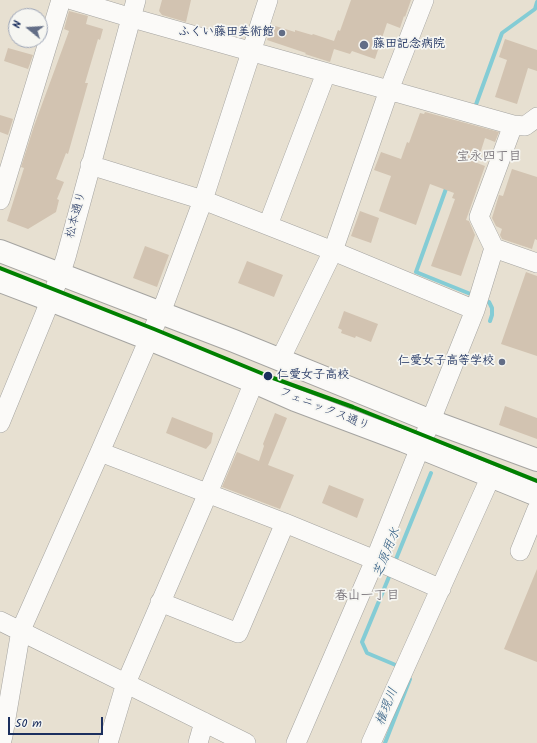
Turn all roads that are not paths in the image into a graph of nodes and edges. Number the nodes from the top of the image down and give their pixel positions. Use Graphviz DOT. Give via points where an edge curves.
graph roads {
  1 [pos="61,0"];
  2 [pos="72,0"];
  3 [pos="136,0"];
  4 [pos="268,0"];
  5 [pos="424,0"];
  6 [pos="132,18"];
  7 [pos="251,52"];
  8 [pos="326,73"];
  9 [pos="389,90"];
  10 [pos="537,117"];
  11 [pos="513,125"];
  12 [pos="90,165"];
  13 [pos="0,200"];
  14 [pos="203,200"];
  15 [pos="268,225"];
  16 [pos="494,248"];
  17 [pos="0,251"];
  18 [pos="333,251"];
  19 [pos="537,263"];
  20 [pos="60,275"];
  21 [pos="0,281"];
  22 [pos="50,300"];
  23 [pos="474,310"];
  24 [pos="160,314"];
  25 [pos="149,339"];
  26 [pos="280,360"];
  27 [pos="254,382"];
  28 [pos="2,415"];
  29 [pos="431,421"];
  30 [pos="420,448"];
  31 [pos="100,452"];
  32 [pos="537,460"];
  33 [pos="491,476"];
  34 [pos="208,493"];
  35 [pos="537,495"];
  36 [pos="537,508"];
  37 [pos="285,523"];
  38 [pos="520,551"];
  39 [pos="387,565"];
  40 [pos="441,589"];
  41 [pos="160,602"];
  42 [pos="0,620"];
  43 [pos="21,630"];
  44 [pos="126,683"];
  45 [pos="204,722"];
  46 [pos="1,738"];
  47 [pos="108,743"];
  48 [pos="198,743"];
  49 [pos="246,743"];
  50 [pos="296,743"];
  51 [pos="371,743"];
  1 -- 13 [label="street"];
  2 -- 6 [label="street"];
  3 -- 6 [label="street, 松本通り"];
  4 -- 7 [label="street"];
  5 -- 9 [label="street"];
  6 -- 7 [label="street"];
  6 -- 12 [label="street, 松本通り"];
  7 -- 8 [label="street"];
  7 -- 14 [label="street"];
  8 -- 9 [label="street"];
  8 -- 15 [label="street"];
  9 -- 11 [label="street"];
  9 -- 18 [label="street"];
  10 -- 11 [label="street" via="525,126"];
  11 -- 16 [label="street" via="479,217"];
  12 -- 14 [label="street"];
  12 -- 20 [label="street, 松本通り"];
  14 -- 15 [label="street"];
  14 -- 24 [label="street"];
  15 -- 18 [label="street"];
  16 -- 19 [label="street"];
  16 -- 23 [label="street"];
  17 -- 20 [label="main road"];
  18 -- 23 [label="street"];
  18 -- 26 [label="street"];
  20 -- 22 [label="street, 松本通り"];
  20 -- 24 [label="main road"];
  21 -- 22 [label="main road, フェニックス通り"];
  22 -- 25 [label="main road, フェニックス通り"];
  22 -- 28 [label="street, 松本通り"];
  23 -- 29 [label="street"];
  24 -- 25 [label="street"];
  24 -- 26 [label="main road"];
  25 -- 27 [label="main road, フェニックス通り"];
  25 -- 31 [label="street"];
  26 -- 29 [label="main road"];
  27 -- 30 [label="main road, フェニックス通り"];
  27 -- 34 [label="street"];
  29 -- 30 [label="street"];
  29 -- 32 [label="main road"];
  30 -- 33 [label="main road, フェニックス通り"];
  30 -- 39 [label="street"];
  31 -- 34 [label="street"];
  31 -- 43 [label="street"];
  33 -- 35 [label="main road, フェニックス通り"];
  33 -- 40 [label="street"];
  34 -- 37 [label="street"];
  34 -- 41 [label="street"];
  36 -- 38 [label="street"];
  37 -- 39 [label="street"];
  37 -- 41 [label="street" via="238,633"];
  39 -- 40 [label="street"];
  39 -- 50 [label="street"];
  40 -- 51 [label="street"];
  41 -- 44 [label="street"];
  42 -- 43 [label="street"];
  43 -- 44 [label="street"];
  43 -- 46 [label="street"];
  44 -- 45 [label="street"];
  44 -- 47 [label="street"];
  45 -- 48 [label="street"];
  45 -- 49 [label="street"];
}
